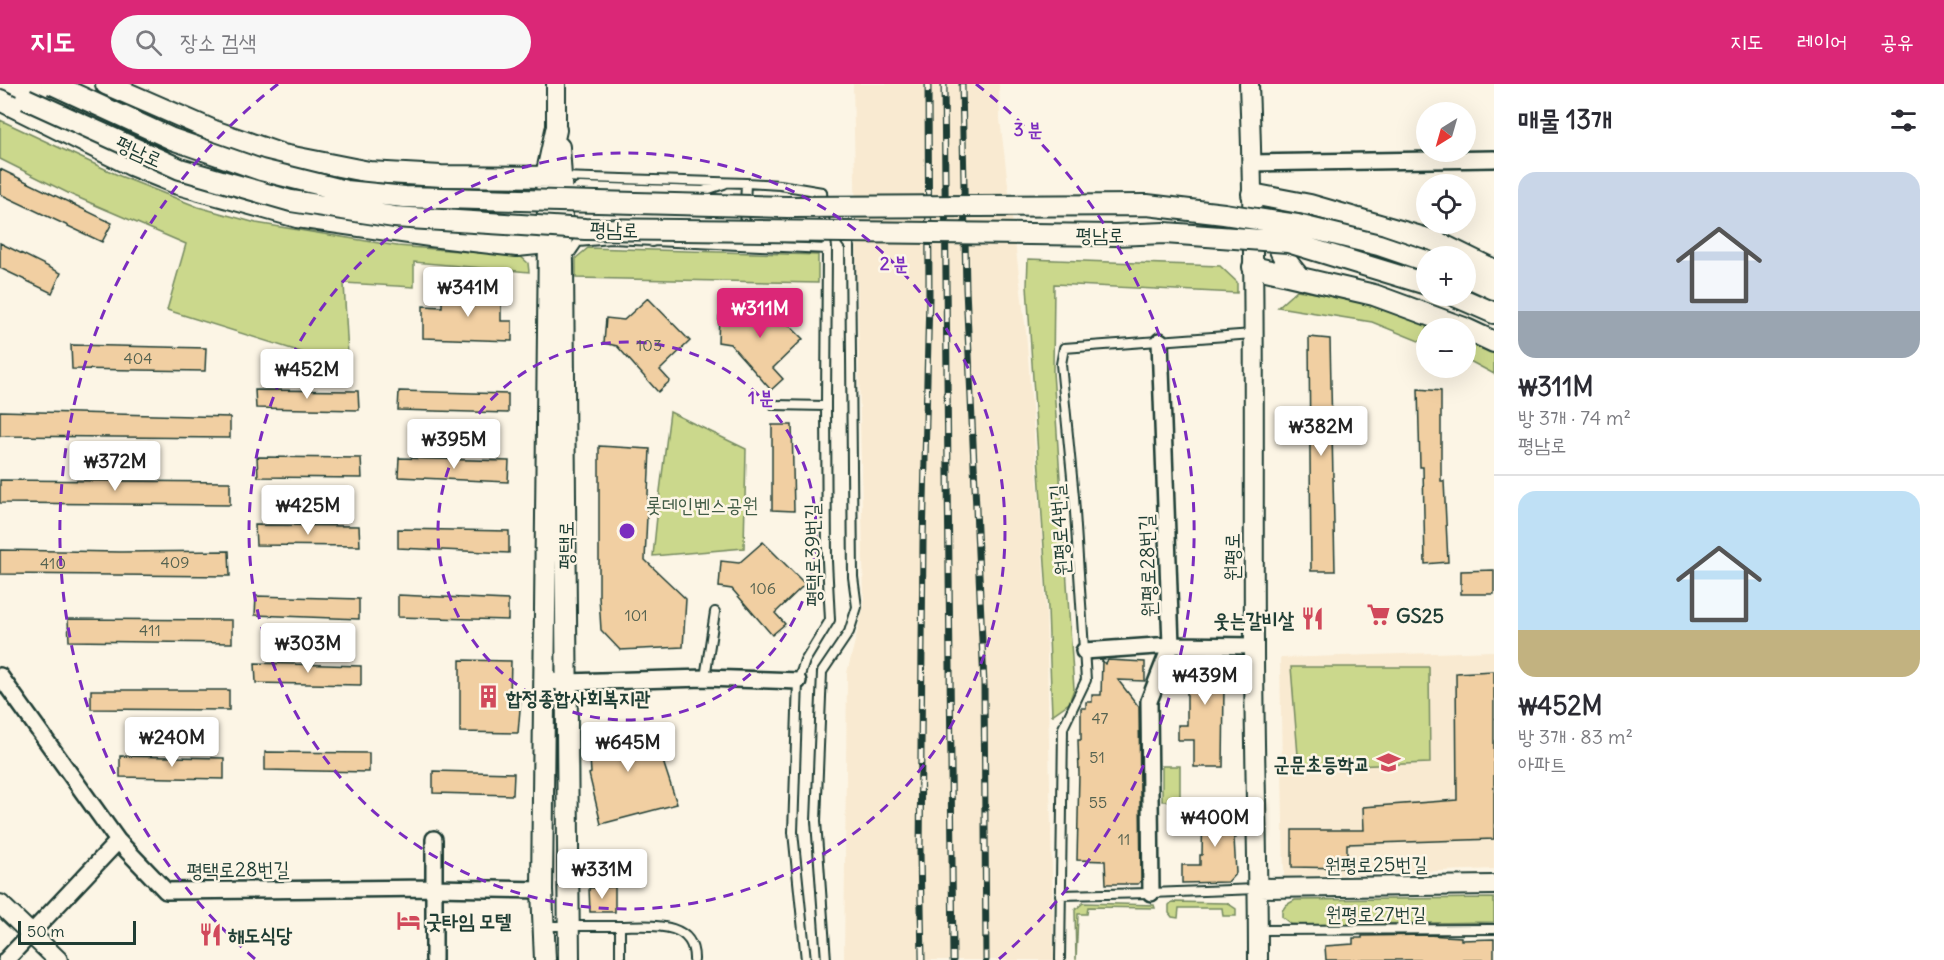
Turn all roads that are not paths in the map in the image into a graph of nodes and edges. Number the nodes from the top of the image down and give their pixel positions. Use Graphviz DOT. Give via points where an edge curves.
graph roads {
  1 [pos="52,84"];
  2 [pos="105,84"];
  3 [pos="556,84"];
  4 [pos="1249,84"];
  5 [pos="0,87"];
  6 [pos="0,100"];
  7 [pos="556,130"];
  8 [pos="1494,159"];
  9 [pos="1252,163"];
  10 [pos="564,171"];
  11 [pos="728,182"];
  12 [pos="746,183"];
  13 [pos="1252,194"];
  14 [pos="562,198"];
  15 [pos="1310,205"];
  16 [pos="553,228"];
  17 [pos="744,234"];
  18 [pos="826,235"];
  19 [pos="652,242"];
  20 [pos="517,246"];
  21 [pos="827,249"];
  22 [pos="1416,258"];
  23 [pos="563,265"];
  24 [pos="1253,267"];
  25 [pos="1494,270"];
  26 [pos="1300,278"];
  27 [pos="1416,281"];
  28 [pos="1476,281"];
  29 [pos="548,283"];
  30 [pos="1494,289"];
  31 [pos="1476,305"];
  32 [pos="1494,313"];
  33 [pos="1436,318"];
  34 [pos="1254,334"];
  35 [pos="1476,334"];
  36 [pos="1160,341"];
  37 [pos="1494,342"];
  38 [pos="774,405"];
  39 [pos="826,406"];
  40 [pos="715,612"];
  41 [pos="1171,645"];
  42 [pos="1254,646"];
  43 [pos="1084,651"];
  44 [pos="0,676"];
  45 [pos="705,678"];
  46 [pos="544,681"];
  47 [pos="798,681"];
  48 [pos="566,682"];
  49 [pos="542,745"];
  50 [pos="567,746"];
  51 [pos="434,839"];
  52 [pos="118,842"];
  53 [pos="1494,885"];
  54 [pos="434,888"];
  55 [pos="1259,888"];
  56 [pos="555,890"];
  57 [pos="1151,894"];
  58 [pos="1060,895"];
  59 [pos="0,904"];
  60 [pos="542,926"];
  61 [pos="568,926"];
  62 [pos="620,926"];
  63 [pos="1494,929"];
  64 [pos="1258,930"];
  65 [pos="30,934"];
  66 [pos="6,960"];
  67 [pos="58,960"];
  68 [pos="434,960"];
  69 [pos="545,960"];
  70 [pos="569,960"];
  71 [pos="620,960"];
  72 [pos="694,960"];
  73 [pos="806,960"];
  74 [pos="826,960"];
  75 [pos="1060,960"];
  76 [pos="1258,960"];
  1 -- 22 [label="main road, 평남로, bridge" via="221,157 346,191 405,197 776,207 1148,205 1297,225"];
  2 -- 10 [label="main road" via="214,131 283,155 369,172 441,176"];
  3 -- 7 [label="street"];
  4 -- 9 [label="street"];
  5 -- 27 [label="main road, 평남로, bridge" via="191,172 291,201 394,217 585,229 1165,233 1288,242"];
  6 -- 20 [label="main road" via="130,165 229,199 297,217"];
  7 -- 10 [label="main road"];
  8 -- 9 [label="street"];
  9 -- 13 [label="street"];
  10 -- 11 [label="lane"];
  10 -- 14 [label="main road, 평택로"];
  10 -- 16 [label="main road, 평택로"];
  11 -- 12 [label="lane"];
  11 -- 14 [label="lane" via="704,191 580,187"];
  12 -- 17 [label="lane"];
  12 -- 18 [label="lane, 평택로39번길" via="822,192"];
  13 -- 15 [label="main road"];
  13 -- 24 [label="street"];
  14 -- 16 [label="main road, 평택로"];
  15 -- 25 [label="main road" via="1435,241"];
  15 -- 26 [label="main road" via="1286,211 1277,230 1278,250"];
  16 -- 20 [label="main road" via="537,244"];
  16 -- 23 [label="main road, 평택로"];
  16 -- 29 [label="main road, 평택로"];
  17 -- 18 [label="lane"];
  17 -- 19 [label="lane" via="689,233"];
  18 -- 21 [label="lane, 평택로39번길"];
  18 -- 74 [label="lane" via="841,235 850,247 852,577 857,607 849,632 822,672 816,821"];
  19 -- 21 [label="lane"];
  19 -- 23 [label="lane" via="611,239 578,243"];
  20 -- 29 [label="main road"];
  21 -- 39 [label="lane, 평택로39번길"];
  23 -- 48 [label="main road, 평택로"];
  24 -- 26 [label="main road"];
  24 -- 34 [label="street"];
  26 -- 33 [label="main road" via="1374,295"];
  28 -- 30 [label="main road"];
  29 -- 46 [label="main road, 평택로"];
  31 -- 32 [label="main road"];
  34 -- 36 [label="lane, 원평로4번길"];
  34 -- 42 [label="street, 원평로"];
  35 -- 37 [label="main road"];
  36 -- 41 [label="street, 원평로28번길"];
  36 -- 43 [label="lane, 원평로4번길" via="1064,348 1061,364"];
  38 -- 39 [label="lane"];
  39 -- 47 [label="lane, 평택로39번길" via="830,620"];
  40 -- 45 [label="lane"];
  41 -- 42 [label="street"];
  41 -- 43 [label="street"];
  41 -- 57 [label="street, 원평로28번길" via="1149,701"];
  42 -- 55 [label="street, 원평로"];
  43 -- 58 [label="lane, 원평로4번길" via="1086,680 1063,728"];
  44 -- 52 [label="street, 평택로28번길"];
  45 -- 47 [label="street"];
  45 -- 48 [label="street"];
  46 -- 48 [label="street"];
  46 -- 49 [label="main road, 평택로"];
  47 -- 73 [label="lane, 평택로39번길" via="793,832"];
  48 -- 50 [label="main road, 평택로"];
  49 -- 50 [label="street"];
  49 -- 56 [label="main road, 평택로"];
  50 -- 56 [label="main road, 평택로"];
  51 -- 54 [label="street"];
  52 -- 54 [label="street, 평택로28번길" via="166,891"];
  52 -- 65 [label="street"];
  53 -- 55 [label="street, 원평로25번길"];
  54 -- 56 [label="street, 평택로28번길"];
  54 -- 68 [label="street"];
  55 -- 57 [label="lane"];
  55 -- 64 [label="street, 원평로"];
  56 -- 60 [label="main road, 평택로"];
  56 -- 61 [label="main road, 평택로"];
  57 -- 58 [label="lane"];
  58 -- 75 [label="lane"];
  59 -- 65 [label="street"];
  60 -- 61 [label="lane"];
  60 -- 69 [label="main road, 평택로"];
  61 -- 62 [label="lane"];
  61 -- 70 [label="main road, 평택로"];
  62 -- 71 [label="lane"];
  62 -- 72 [label="lane" via="668,927 690,940"];
  63 -- 64 [label="lane, 원평로27번길"];
  64 -- 76 [label="street, 원평로"];
  65 -- 66 [label="street"];
  65 -- 67 [label="street"];
}
